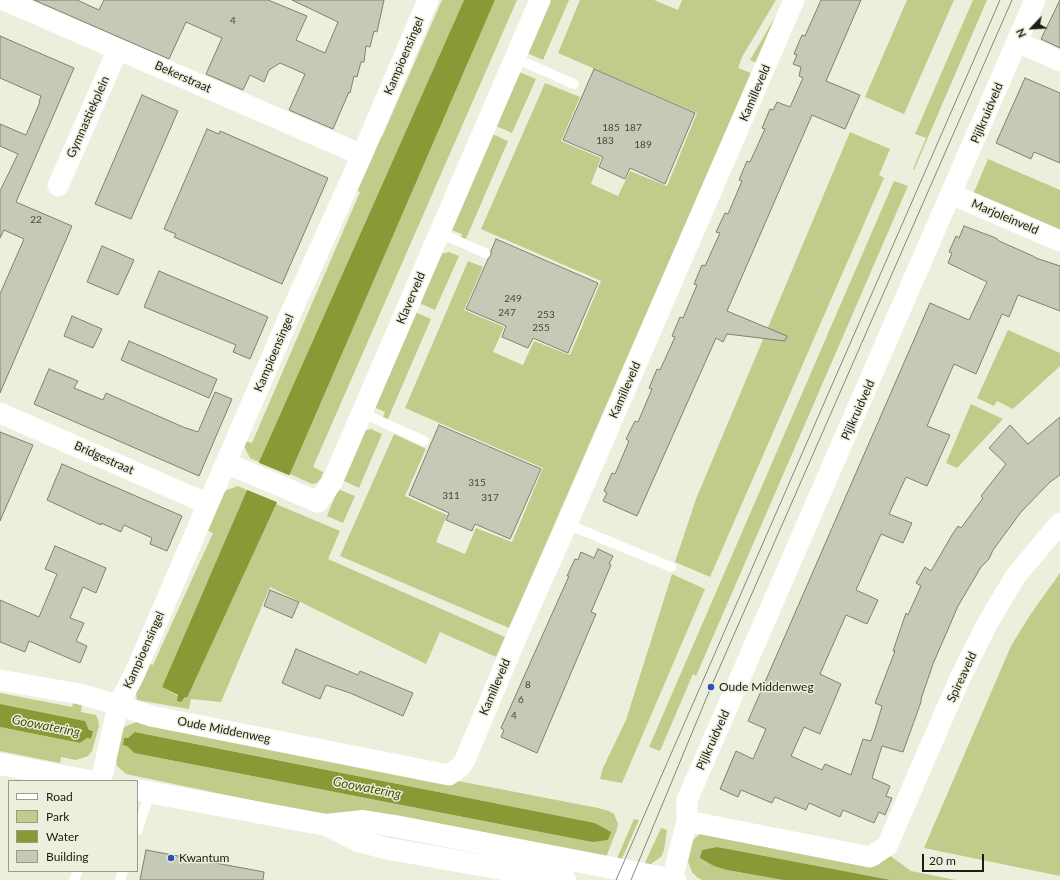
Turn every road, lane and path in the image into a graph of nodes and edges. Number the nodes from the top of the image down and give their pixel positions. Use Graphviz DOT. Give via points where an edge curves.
graph roads {
  1 [pos="4,0"];
  2 [pos="428,0"];
  3 [pos="540,0"];
  4 [pos="794,0"];
  5 [pos="1035,0"];
  6 [pos="1017,42"];
  7 [pos="118,49"];
  8 [pos="515,58"];
  9 [pos="1060,61"];
  10 [pos="574,84"];
  11 [pos="362,155"];
  12 [pos="58,186"];
  13 [pos="951,194"];
  14 [pos="440,233"];
  15 [pos="1060,241"];
  16 [pos="485,253"];
  17 [pos="0,413"];
  18 [pos="362,413"];
  19 [pos="424,441"];
  20 [pos="235,467"];
  21 [pos="208,504"];
  22 [pos="1060,523"];
  23 [pos="567,524"];
  24 [pos="670,567"];
  25 [pos="0,680"];
  26 [pos="118,704"];
  27 [pos="0,764"];
  28 [pos="449,775"];
  29 [pos="84,780"];
  30 [pos="101,780"];
  31 [pos="143,791"];
  32 [pos="687,821"];
  33 [pos="138,824"];
  34 [pos="326,826"];
  35 [pos="565,880"];
  36 [pos="673,880"];
  1 -- 7 [label="street, Bekerstraat"];
  2 -- 11 [label="street, Kampioensingel"];
  3 -- 8 [label="street, Klaverveld"];
  4 -- 23 [label="street, Kamilleveld"];
  5 -- 6 [label="street, Pijlkruidveld"];
  6 -- 9 [label="street"];
  6 -- 13 [label="street, Pijlkruidveld"];
  7 -- 11 [label="street, Bekerstraat"];
  7 -- 12 [label="street, Gymnastiekplein"];
  8 -- 10 [label="lane"];
  8 -- 14 [label="street, Klaverveld"];
  11 -- 20 [label="street, Kampioensingel" via="293,308"];
  13 -- 15 [label="street, Marjoleinveld"];
  13 -- 32 [label="street, Pijlkruidveld" via="687,800"];
  14 -- 16 [label="lane"];
  14 -- 18 [label="street, Klaverveld"];
  17 -- 21 [label="street, Bridgestraat"];
  18 -- 19 [label="lane"];
  18 -- 20 [label="street, Klaverveld" via="332,482 318,502"];
  20 -- 21 [label="street, Kampioensingel"];
  21 -- 26 [label="street, Kampioensingel" via="134,675"];
  22 -- 32 [label="street, Spireaveld" via="1015,577 986,626 960,678 887,846 870,857"];
  23 -- 24 [label="lane"];
  23 -- 28 [label="street, Kamilleveld" via="464,760 460,767"];
  25 -- 26 [label="street, Oude Middenweg" via="80,694"];
  26 -- 28 [label="street, Oude Middenweg" via="151,716"];
  26 -- 30 [label="street, Kampioensingel"];
  27 -- 29 [label="street"];
  31 -- 33 [label="lane"];
  31 -- 34 [label="street"];
  32 -- 36 [label="street, Pijlkruidveld"];
  34 -- 35 [label="street" via="358,841 384,848"];
  34 -- 36 [label="street" via="363,821 389,825"];
}
